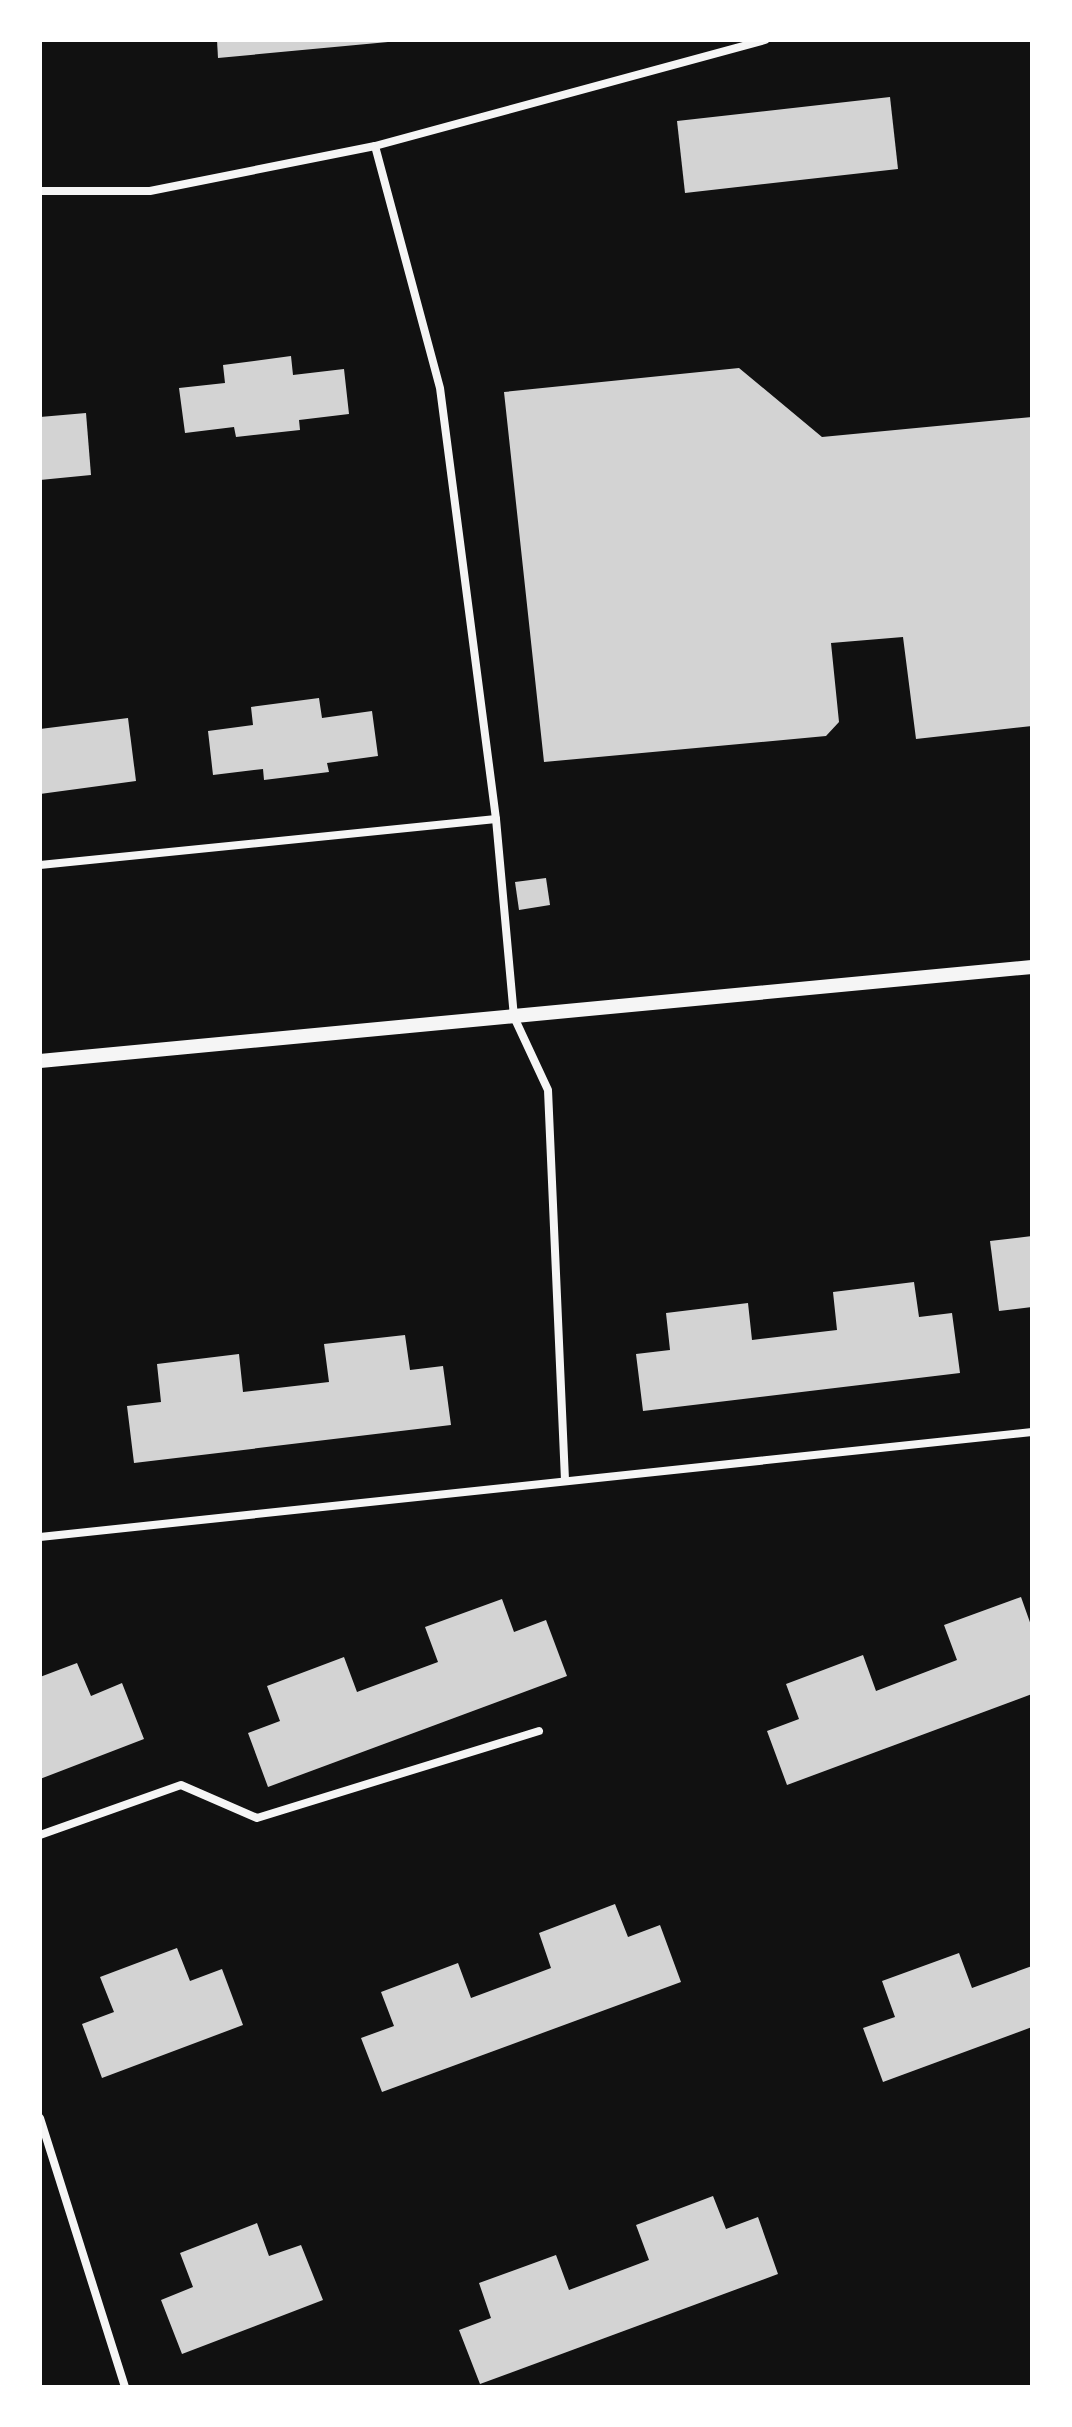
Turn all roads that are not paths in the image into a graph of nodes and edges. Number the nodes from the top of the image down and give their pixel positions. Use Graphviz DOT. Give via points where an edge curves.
graph roads {
  1 [pos="765,40"];
  2 [pos="375,146"];
  3 [pos="40,191"];
  4 [pos="496,819"];
  5 [pos="40,865"];
  6 [pos="1032,967"];
  7 [pos="514,1017"];
  8 [pos="40,1061"];
  9 [pos="1032,1432"];
  10 [pos="565,1480"];
  11 [pos="40,1537"];
  12 [pos="539,1731"];
  13 [pos="40,1835"];
  14 [pos="40,2118"];
  15 [pos="125,2387"];
  1 -- 2 [label="street"];
  2 -- 3 [label="street" via="150,191"];
  2 -- 4 [label="street" via="440,388"];
  4 -- 5 [label="street"];
  4 -- 7 [label="street"];
  6 -- 7 [label="street"];
  7 -- 8 [label="street"];
  7 -- 10 [label="street" via="548,1090"];
  9 -- 10 [label="street"];
  10 -- 11 [label="street"];
  12 -- 13 [label="street" via="257,1818 181,1785"];
  14 -- 15 [label="street"];
}
